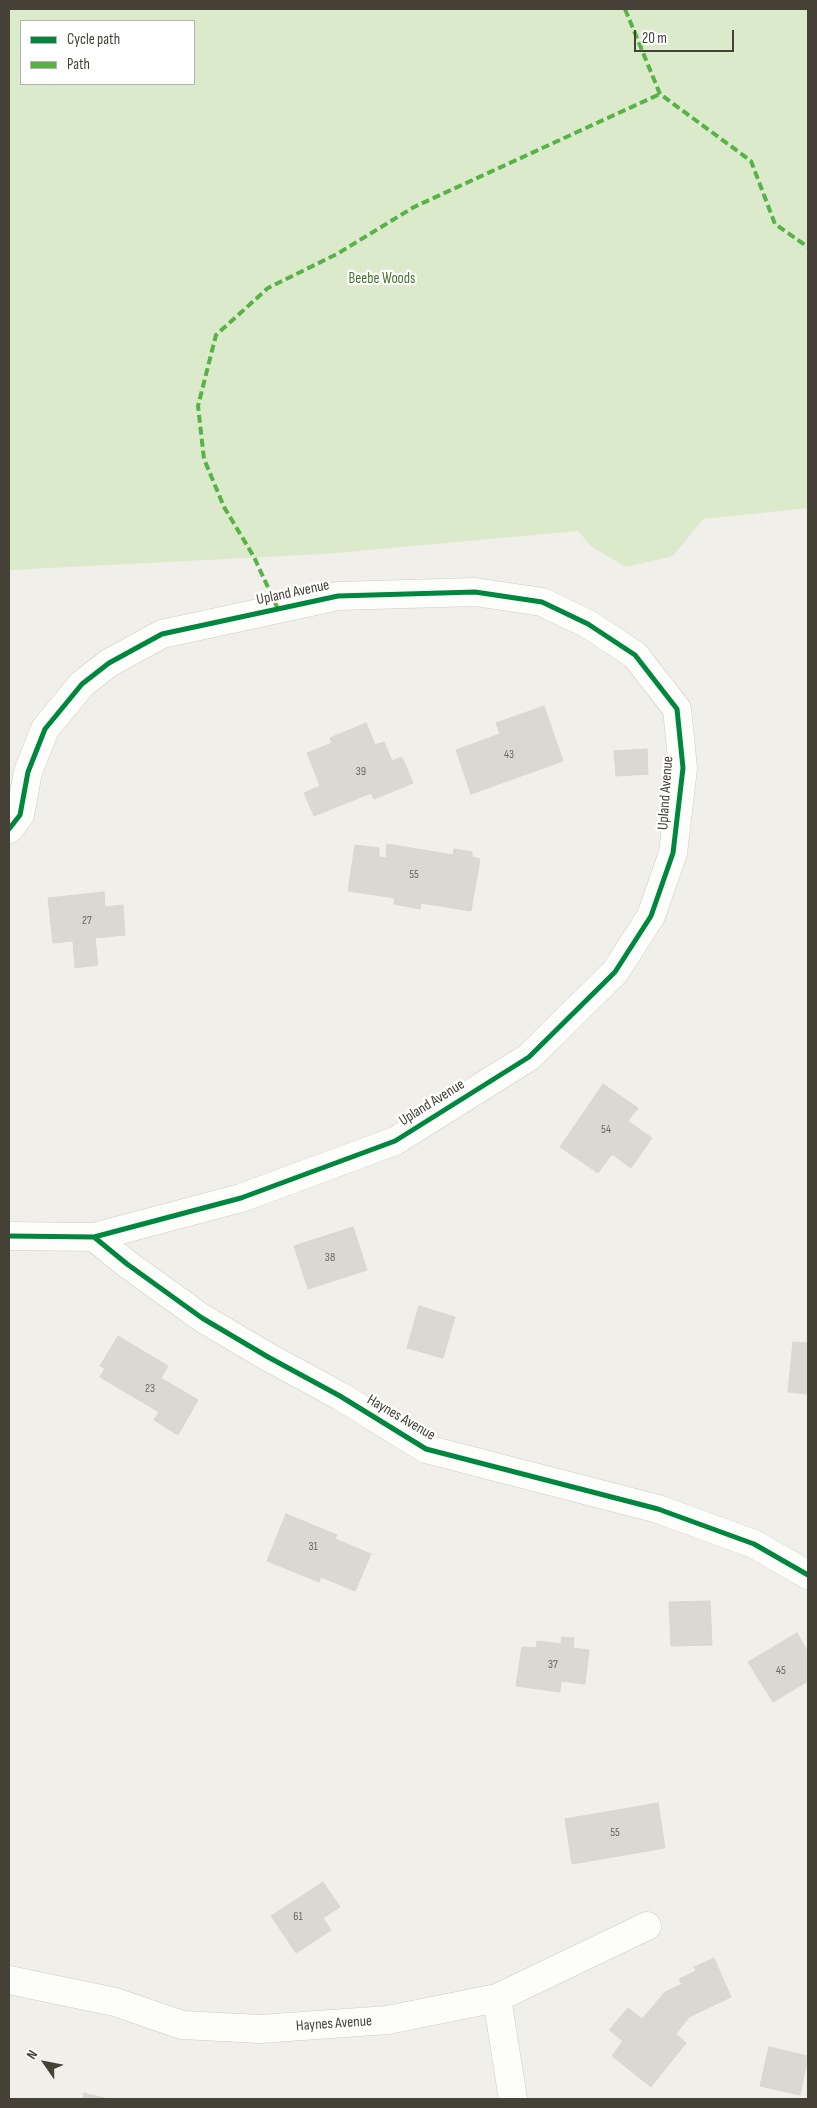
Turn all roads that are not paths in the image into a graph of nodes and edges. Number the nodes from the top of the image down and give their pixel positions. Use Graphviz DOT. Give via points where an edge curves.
graph roads {
  1 [pos="9,829"];
  2 [pos="9,1236"];
  3 [pos="94,1237"];
  4 [pos="808,1575"];
  5 [pos="647,1926"];
  6 [pos="9,1980"];
  7 [pos="497,1998"];
  8 [pos="513,2099"];
  1 -- 3 [label="street, Upland Avenue" via="20,815 28,772 45,729 82,684 109,663 162,634 338,596 475,592 542,602 588,624 636,655 677,709 683,768 673,853 651,916 615,972 529,1057 396,1141 241,1198"];
  2 -- 3 [label="street"];
  3 -- 4 [label="street, Haynes Avenue" via="202,1318 426,1449 658,1509 754,1544"];
  5 -- 7 [label="street, Haynes Avenue"];
  6 -- 7 [label="street, Haynes Avenue" via="115,2002 182,2025 260,2029 388,2020"];
  7 -- 8 [label="street"];
}
